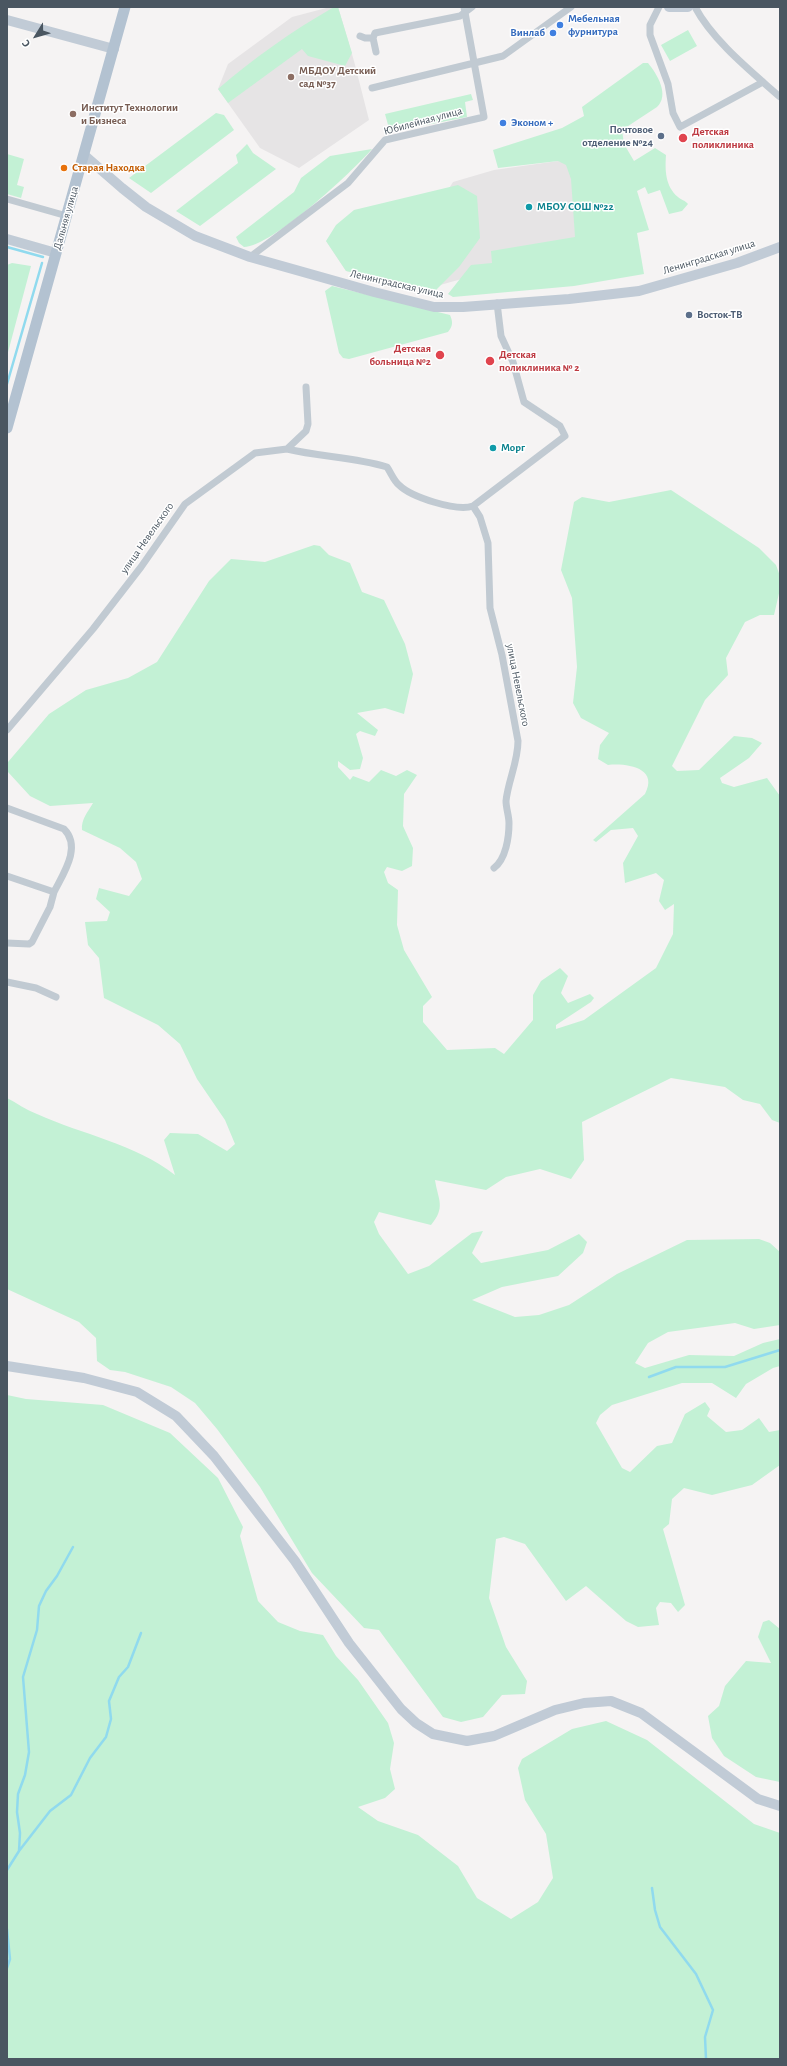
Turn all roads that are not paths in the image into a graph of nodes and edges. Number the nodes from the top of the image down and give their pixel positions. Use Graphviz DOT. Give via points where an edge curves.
graph roads {
  1 [pos="472,7"];
  2 [pos="571,7"];
  3 [pos="659,7"];
  4 [pos="669,7"];
  5 [pos="688,7"];
  6 [pos="695,7"];
  7 [pos="123,8"];
  8 [pos="464,9"];
  9 [pos="7,20"];
  10 [pos="360,36"];
  11 [pos="373,38"];
  12 [pos="114,50"];
  13 [pos="376,52"];
  14 [pos="475,64"];
  15 [pos="763,82"];
  16 [pos="372,88"];
  17 [pos="780,97"];
  18 [pos="84,155"];
  19 [pos="7,199"];
  20 [pos="67,216"];
  21 [pos="7,239"];
  22 [pos="780,248"];
  23 [pos="56,253"];
  24 [pos="250,257"];
  25 [pos="497,303"];
  26 [pos="306,387"];
  27 [pos="7,428"];
  28 [pos="287,449"];
  29 [pos="473,506"];
  30 [pos="7,730"];
  31 [pos="7,808"];
  32 [pos="494,868"];
  33 [pos="7,876"];
  34 [pos="54,892"];
  35 [pos="7,943"];
  36 [pos="7,982"];
  37 [pos="56,997"];
  38 [pos="7,1366"];
  39 [pos="780,1806"];
  1 -- 8 [label="street"];
  2 -- 14 [label="street" via="503,56"];
  3 -- 15 [label="street" via="650,25 650,34 668,84 672,113 680,127"];
  4 -- 5 [label="street"];
  6 -- 15 [label="street" via="702,19 746,68"];
  7 -- 12 [label="main road, Дальняя улица"];
  8 -- 11 [label="street" via="460,16 375,33"];
  8 -- 14 [label="street, Юбилейная улица"];
  9 -- 12 [label="street"];
  10 -- 11 [label="street"];
  11 -- 13 [label="street"];
  12 -- 18 [label="main road, Дальняя улица"];
  14 -- 16 [label="street"];
  14 -- 24 [label="street, Юбилейная улица" via="484,116 384,140 348,183"];
  15 -- 17 [label="street"];
  18 -- 20 [label="main road, Дальняя улица"];
  18 -- 24 [label="street, Ленинградская улица" via="122,188 171,223 195,236"];
  19 -- 20 [label="street"];
  20 -- 23 [label="main road, Дальняя улица"];
  21 -- 23 [label="street"];
  22 -- 25 [label="street, Ленинградская улица" via="639,291 569,299"];
  23 -- 27 [label="main road, Дальняя улица"];
  24 -- 25 [label="street, Ленинградская улица" via="434,307"];
  25 -- 29 [label="street" via="501,336 513,362 524,402 560,426 564,436"];
  26 -- 28 [label="street" via="306,431"];
  28 -- 29 [label="street, улица Невельского" via="366,461 387,467 398,485 410,493 462,508"];
  28 -- 30 [label="street, улица Невельского" via="255,453 185,504 98,622"];
  29 -- 32 [label="street, улица Невельского" via="480,517 488,543 490,608 502,655 518,741 518,754 506,802 509,822 507,841 500,863"];
  31 -- 34 [label="street" via="64,829 70,835 72,849"];
  33 -- 34 [label="street"];
  34 -- 35 [label="street" via="50,907 32,942"];
  36 -- 37 [label="street" via="36,988"];
  38 -- 39 [label="street" via="84,1378 137,1392 176,1416 214,1456 295,1561 349,1643 401,1709 433,1734 467,1741 474,1740 494,1736 555,1710 584,1703 611,1701 640,1713 758,1799"];
}
